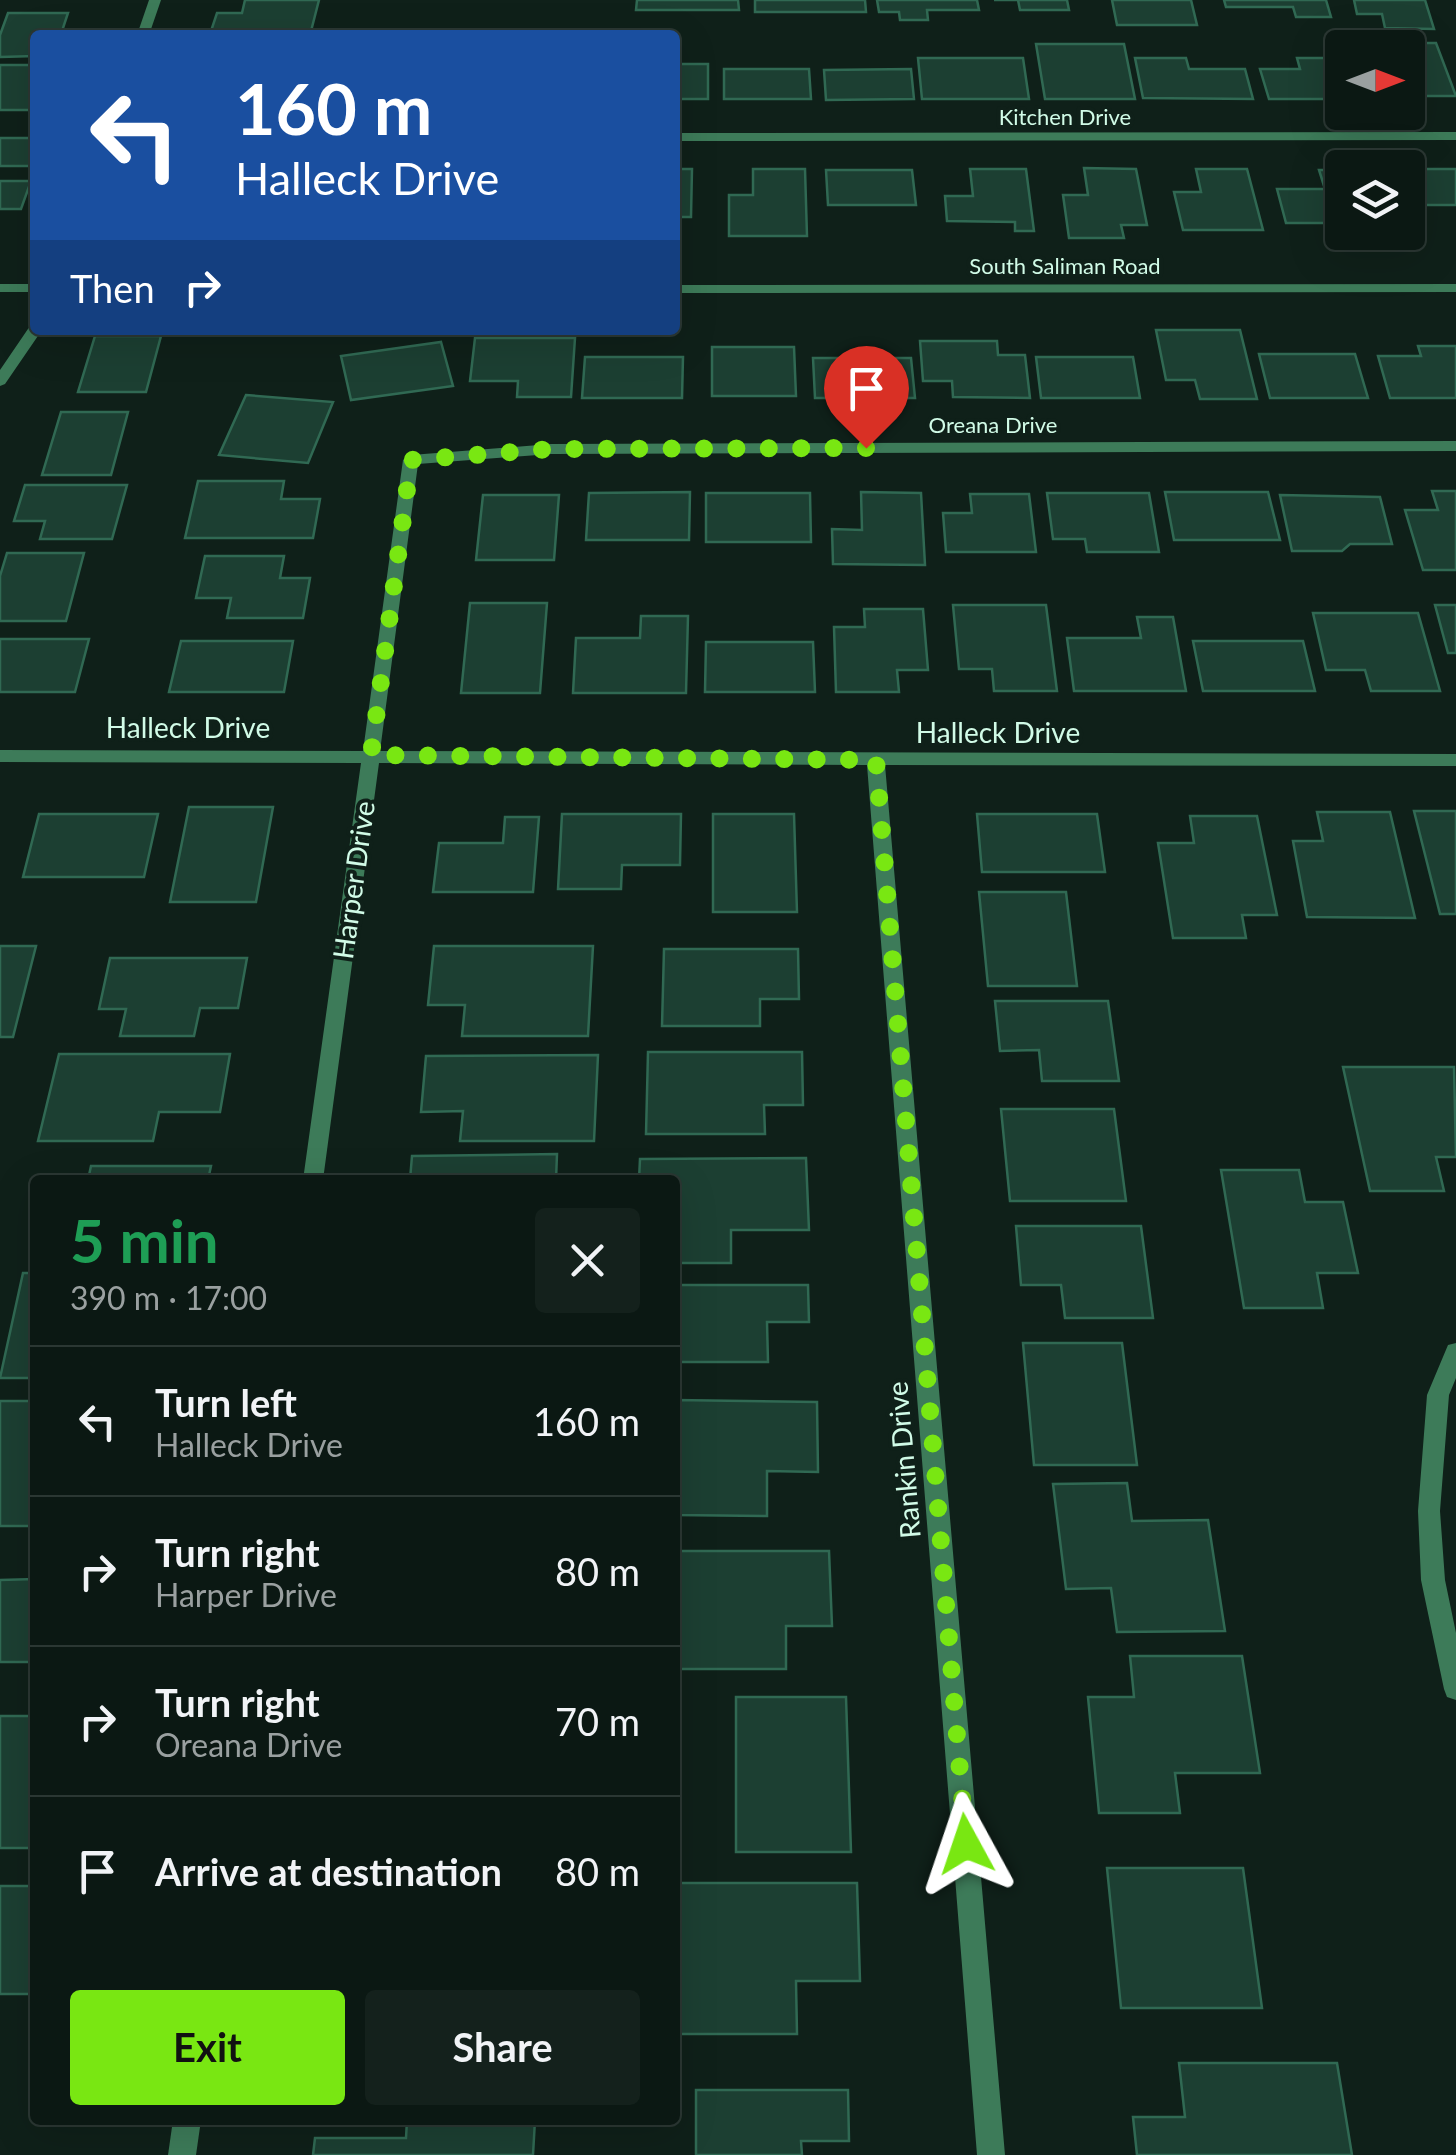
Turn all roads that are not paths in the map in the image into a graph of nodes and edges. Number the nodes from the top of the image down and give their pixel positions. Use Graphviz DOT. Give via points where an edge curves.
graph roads {
  1 [pos="155,0"];
  2 [pos="145,30"];
  3 [pos="1456,136"];
  4 [pos="680,137"];
  5 [pos="0,288"];
  6 [pos="30,288"];
  7 [pos="680,288"];
  8 [pos="1456,288"];
  9 [pos="31,335"];
  10 [pos="0,381"];
  11 [pos="1456,446"];
  12 [pos="411,460"];
  13 [pos="371,755"];
  14 [pos="0,756"];
  15 [pos="876,760"];
  16 [pos="1456,760"];
  17 [pos="315,1175"];
  18 [pos="1456,1352"];
  19 [pos="1456,1689"];
  20 [pos="186,2125"];
  21 [pos="182,2155"];
  22 [pos="992,2155"];
  1 -- 2 [label="street"];
  3 -- 4 [label="street, Kitchen Drive"];
  5 -- 6 [label="street"];
  7 -- 8 [label="street, South Saliman Road"];
  9 -- 10 [label="street"];
  11 -- 12 [label="street, Oreana Drive" via="551,449"];
  12 -- 13 [label="street, Harper Drive"];
  13 -- 14 [label="street, Halleck Drive"];
  13 -- 15 [label="street, Halleck Drive"];
  13 -- 17 [label="street, Harper Drive"];
  15 -- 16 [label="street, Halleck Drive"];
  15 -- 22 [label="street, Rankin Drive"];
  18 -- 19 [label="street" via="1438,1395 1429,1511 1433,1580"];
  20 -- 21 [label="street"];
}
